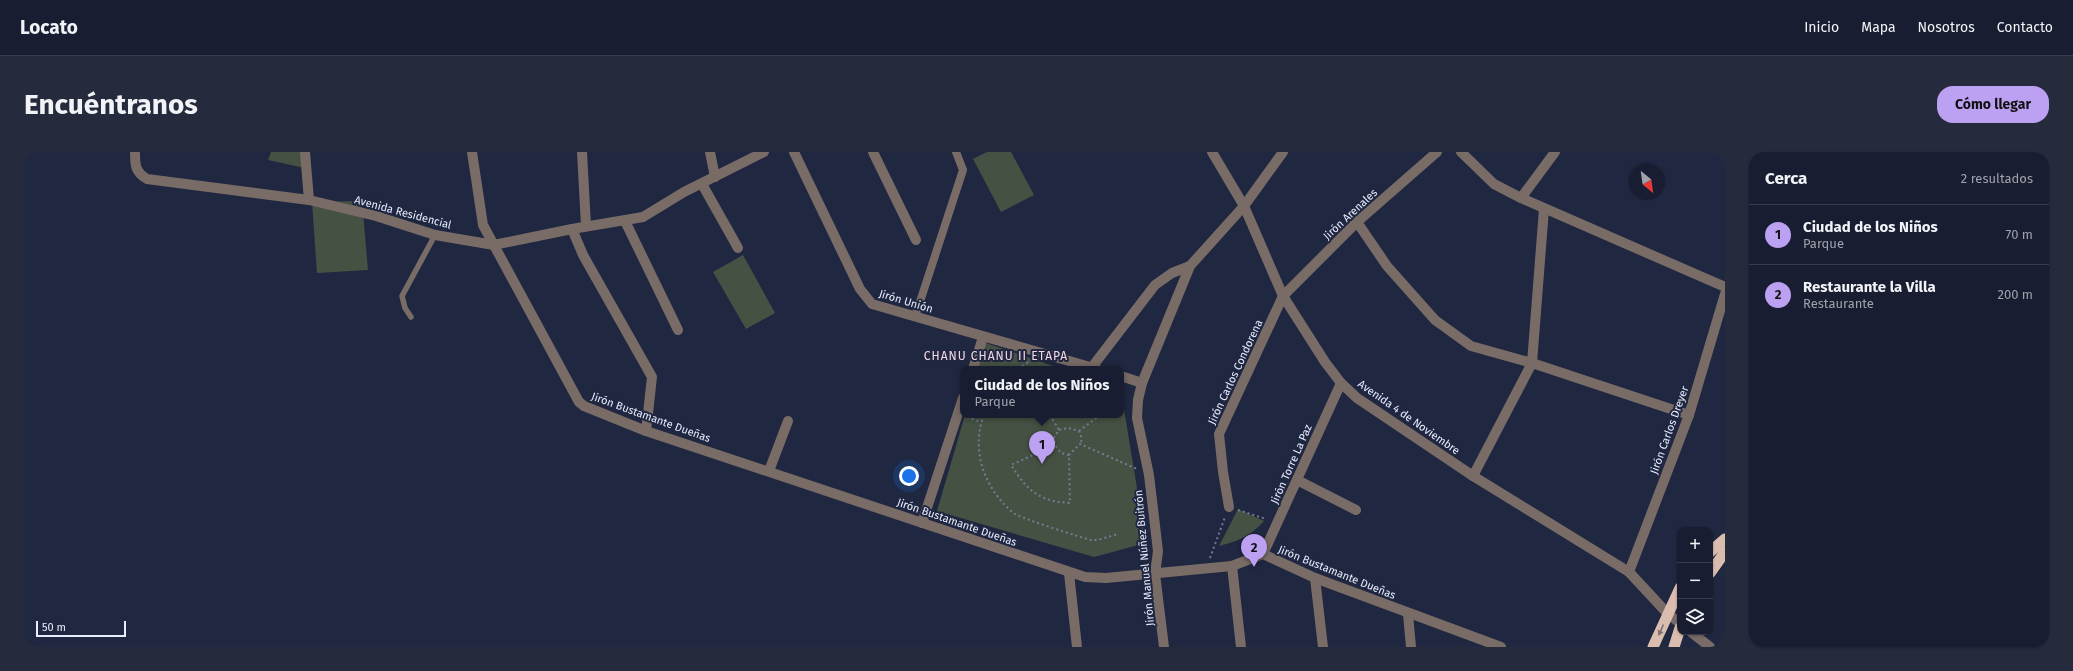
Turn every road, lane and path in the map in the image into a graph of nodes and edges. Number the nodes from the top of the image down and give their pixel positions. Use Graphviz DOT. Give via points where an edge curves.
graph roads {
  1 [pos="134,152"];
  2 [pos="305,152"];
  3 [pos="472,152"];
  4 [pos="582,152"];
  5 [pos="710,152"];
  6 [pos="764,152"];
  7 [pos="794,152"];
  8 [pos="873,152"];
  9 [pos="956,152"];
  10 [pos="1212,152"];
  11 [pos="1283,152"];
  12 [pos="1437,152"];
  13 [pos="1461,152"];
  14 [pos="1555,152"];
  15 [pos="715,177"];
  16 [pos="702,184"];
  17 [pos="1521,198"];
  18 [pos="309,200"];
  19 [pos="1244,206"];
  20 [pos="1544,209"];
  21 [pos="625,221"];
  22 [pos="1357,222"];
  23 [pos="586,226"];
  24 [pos="572,229"];
  25 [pos="435,234"];
  26 [pos="916,240"];
  27 [pos="494,245"];
  28 [pos="738,248"];
  29 [pos="1190,266"];
  30 [pos="1725,287"];
  31 [pos="1725,294"];
  32 [pos="1283,296"];
  33 [pos="411,317"];
  34 [pos="915,317"];
  35 [pos="678,330"];
  36 [pos="983,337"];
  37 [pos="1032,360"];
  38 [pos="1532,362"];
  39 [pos="974,366"];
  40 [pos="1023,366"];
  41 [pos="1087,366"];
  42 [pos="1095,366"];
  43 [pos="1124,377"];
  44 [pos="1142,383"];
  45 [pos="1341,383"];
  46 [pos="960,407"];
  47 [pos="1689,415"];
  48 [pos="970,418"];
  49 [pos="983,418"];
  50 [pos="1052,418"];
  51 [pos="1096,418"];
  52 [pos="788,421"];
  53 [pos="981,422"];
  54 [pos="1059,430"];
  55 [pos="646,431"];
  56 [pos="1079,432"];
  57 [pos="1080,444"];
  58 [pos="1055,445"];
  59 [pos="1069,455"];
  60 [pos="769,471"];
  61 [pos="1149,475"];
  62 [pos="1473,476"];
  63 [pos="1297,480"];
  64 [pos="1229,507"];
  65 [pos="1356,510"];
  66 [pos="922,523"];
  67 [pos="1278,523"];
  68 [pos="1118,534"];
  69 [pos="1725,539"];
  70 [pos="1713,549"];
  71 [pos="1725,552"];
  72 [pos="1263,554"];
  73 [pos="1232,566"];
  74 [pos="1206,569"];
  75 [pos="1713,569"];
  76 [pos="1629,572"];
  77 [pos="1069,573"];
  78 [pos="1155,574"];
  79 [pos="1315,578"];
  80 [pos="1677,594"];
  81 [pos="1408,614"];
  82 [pos="1668,614"];
  83 [pos="1677,621"];
  84 [pos="1678,635"];
  85 [pos="1695,635"];
  86 [pos="1077,647"];
  87 [pos="1164,647"];
  88 [pos="1241,647"];
  89 [pos="1323,647"];
  90 [pos="1411,647"];
  91 [pos="1501,647"];
  92 [pos="1654,647"];
  93 [pos="1674,647"];
  94 [pos="1710,647"];
  1 -- 18 [label="street, Avenida Residencial" via="135,168 147,179"];
  2 -- 18 [label="street"];
  3 -- 27 [label="street, Jirón Bustamante Dueñas" via="483,225"];
  4 -- 23 [label="street"];
  5 -- 15 [label="street"];
  6 -- 15 [label="street, Avenida Residencial"];
  7 -- 34 [label="street, Jirón Unión" via="865,297 872,304"];
  8 -- 26 [label="street"];
  9 -- 34 [label="street" via="964,170"];
  10 -- 19 [label="street, Avenida 4 de Noviembre"];
  11 -- 19 [label="street, Jirón Manuel Núñez Buitrón"];
  12 -- 22 [label="street, Jirón Arenales"];
  13 -- 17 [label="street" via="1494,184"];
  14 -- 17 [label="street"];
  15 -- 16 [label="street, Avenida Residencial"];
  16 -- 21 [label="street, Avenida Residencial" via="643,217"];
  16 -- 28 [label="street"];
  17 -- 20 [label="street"];
  18 -- 25 [label="street, Avenida Residencial" via="376,216"];
  19 -- 29 [label="street, Jirón Manuel Núñez Buitrón"];
  19 -- 32 [label="street, Avenida 4 de Noviembre"];
  20 -- 30 [label="street"];
  20 -- 38 [label="street"];
  21 -- 23 [label="street, Avenida Residencial"];
  21 -- 35 [label="street"];
  22 -- 32 [label="street, Jirón Arenales"];
  22 -- 38 [label="street" via="1387,266 1435,320 1471,346"];
  23 -- 24 [label="street, Avenida Residencial"];
  24 -- 27 [label="street, Avenida Residencial"];
  24 -- 55 [label="street" via="583,255 652,377"];
  25 -- 27 [label="street, Avenida Residencial"];
  25 -- 33 [label="lane" via="402,296"];
  27 -- 55 [label="street, Jirón Bustamante Dueñas" via="579,402"];
  29 -- 42 [label="street" via="1172,272 1154,285"];
  29 -- 44 [label="street, Jirón Manuel Núñez Buitrón"];
  31 -- 47 [label="street, Jirón Carlos Dreyer"];
  32 -- 45 [label="street, Avenida 4 de Noviembre"];
  32 -- 64 [label="street, Jirón Carlos Condorena" via="1219,434"];
  34 -- 36 [label="street, Jirón Unión"];
  36 -- 39 [label="street"];
  36 -- 41 [label="street, Jirón Unión"];
  37 -- 40 [label="path"];
  38 -- 47 [label="street"];
  38 -- 62 [label="street"];
  43 -- 44 [label="street"];
  44 -- 61 [label="street, Jirón Manuel Núñez Buitrón" via="1138,400 1138,418"];
  45 -- 62 [label="street, Avenida 4 de Noviembre" via="1357,398"];
  45 -- 63 [label="street, Jirón Torre La Paz"];
  46 -- 66 [label="street"];
  47 -- 76 [label="street, Jirón Carlos Dreyer"];
  48 -- 53 [label="path"];
  49 -- 53 [label="path"];
  50 -- 54 [label="path"];
  51 -- 56 [label="path"];
  52 -- 60 [label="street"];
  53 -- 68 [label="path" via="978,438 980,461 990,484 1016,515 1092,540"];
  54 -- 56 [label="path" via="1068,428"];
  54 -- 58 [label="path" via="1054,438"];
  55 -- 60 [label="street, Jirón Bustamante Dueñas"];
  56 -- 57 [label="path" via="1082,439"];
  57 -- 59 [label="path"];
  57 -- 61 [label="path"];
  58 -- 59 [label="path" via="1061,452"];
  58 -- 59 [label="path" via="1011,465 1024,485 1038,496 1055,502 1070,503"];
  60 -- 66 [label="street, Jirón Bustamante Dueñas"];
  61 -- 78 [label="street, Jirón Manuel Núñez Buitrón" via="1158,551"];
  62 -- 76 [label="street, Avenida 4 de Noviembre"];
  63 -- 65 [label="street"];
  63 -- 67 [label="street, Jirón Torre La Paz"];
  64 -- 67 [label="path"];
  64 -- 74 [label="path"];
  66 -- 77 [label="street, Jirón Bustamante Dueñas"];
  67 -- 72 [label="street, Jirón Torre La Paz"];
  69 -- 70 [label="highway"];
  71 -- 75 [label="highway"];
  72 -- 73 [label="street, Jirón Bustamante Dueñas"];
  72 -- 79 [label="street, Jirón Bustamante Dueñas"];
  73 -- 74 [label="street, Jirón Bustamante Dueñas"];
  73 -- 88 [label="street"];
  74 -- 78 [label="street, Jirón Bustamante Dueñas"];
  76 -- 82 [label="street, Avenida 4 de Noviembre"];
  77 -- 78 [label="street, Jirón Bustamante Dueñas" via="1106,578"];
  77 -- 86 [label="street"];
  78 -- 87 [label="street, Jirón Manuel Núñez Buitrón"];
  79 -- 81 [label="street, Jirón Bustamante Dueñas"];
  79 -- 89 [label="street"];
  80 -- 82 [label="highway"];
  81 -- 90 [label="street"];
  81 -- 91 [label="street, Jirón Bustamante Dueñas"];
  82 -- 83 [label="street, Avenida 4 de Noviembre"];
  82 -- 92 [label="highway, one-way"];
  84 -- 93 [label="highway"];
  85 -- 94 [label="street"];
}
